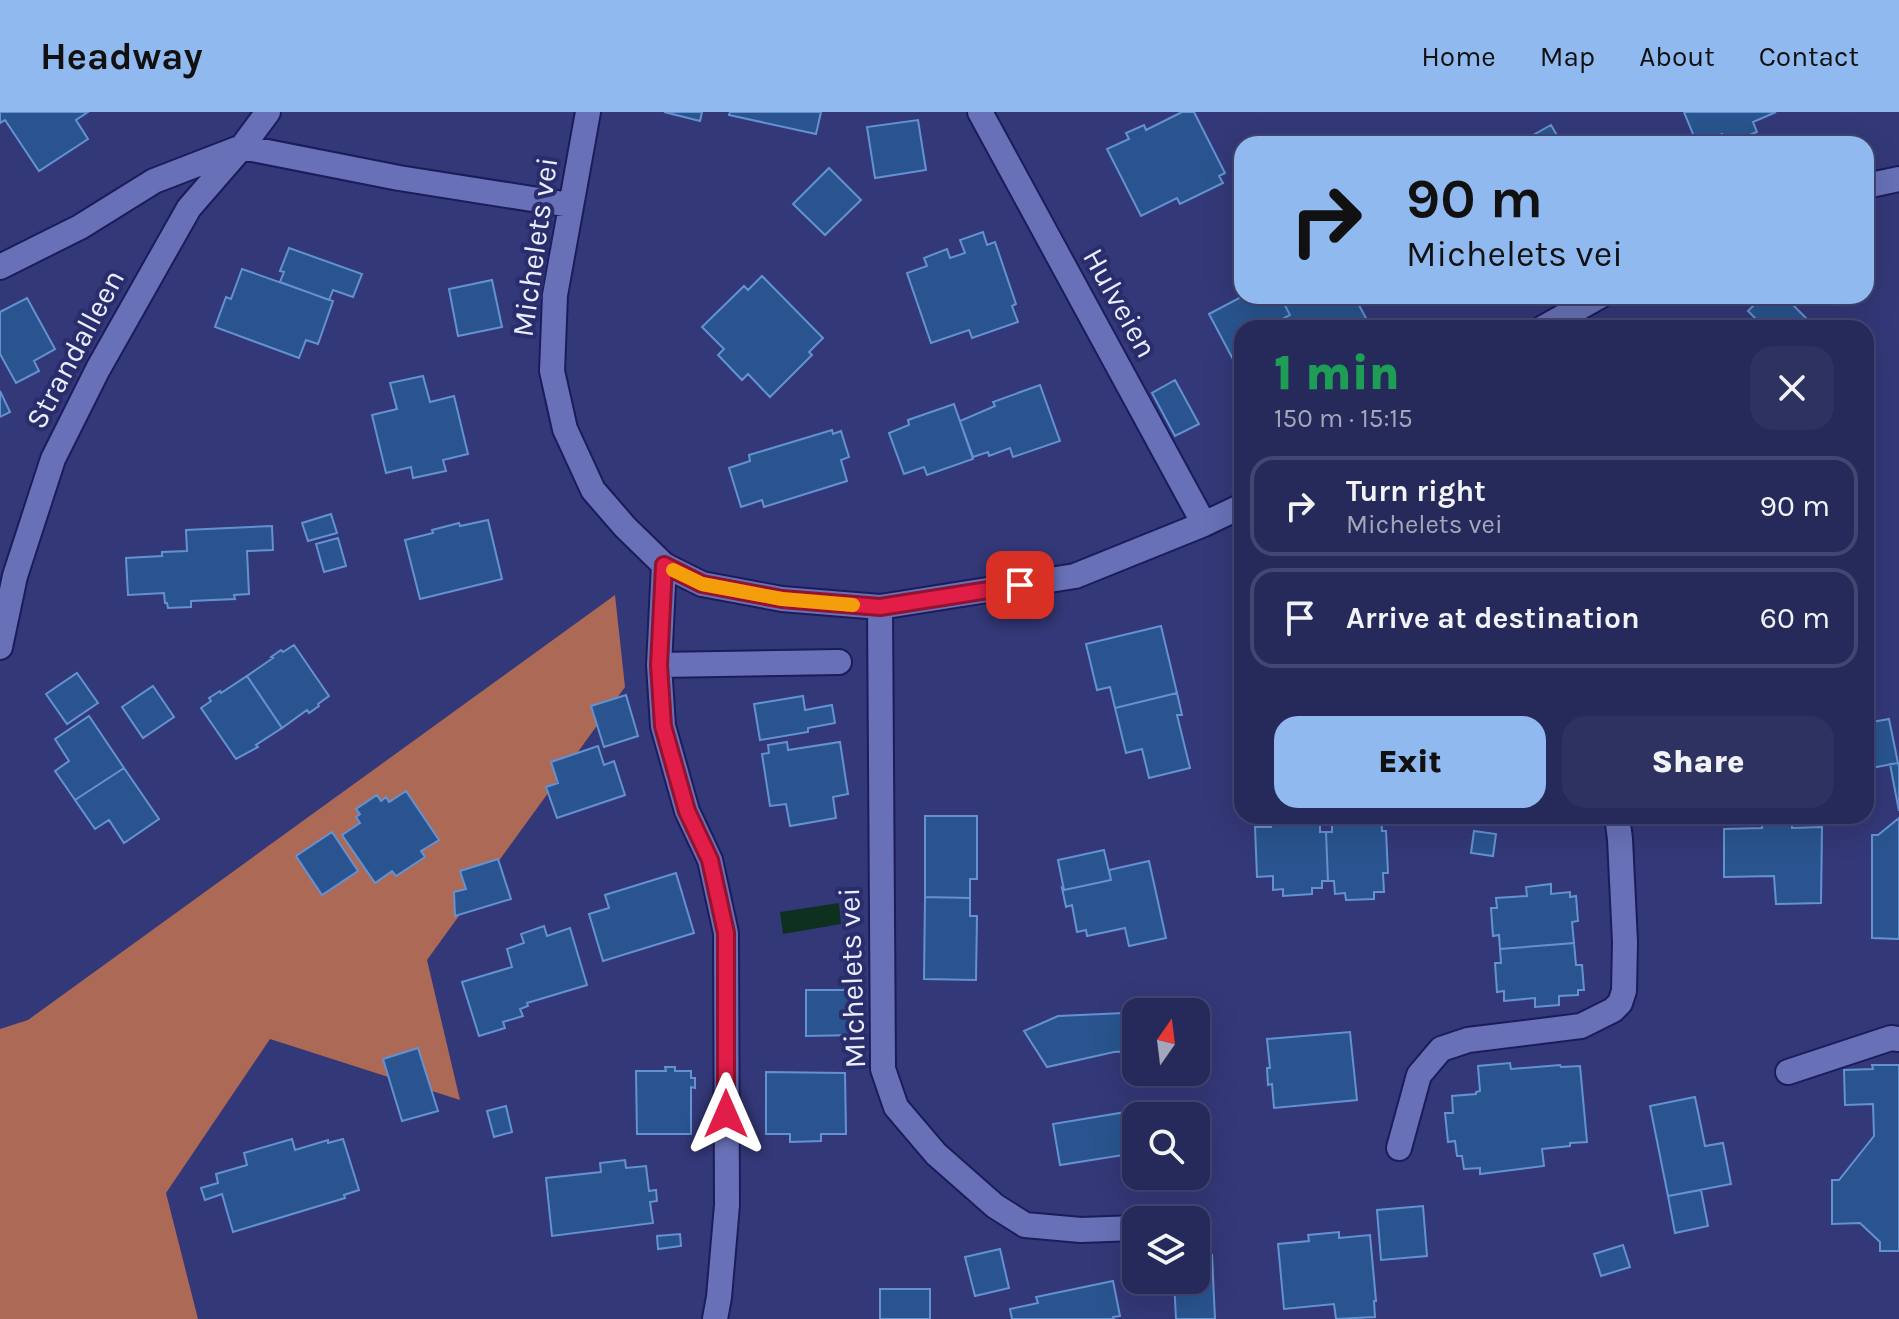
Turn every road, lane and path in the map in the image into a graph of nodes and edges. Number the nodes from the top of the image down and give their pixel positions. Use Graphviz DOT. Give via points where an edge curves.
graph roads {
  1 [pos="268,112"];
  2 [pos="588,112"];
  3 [pos="980,112"];
  4 [pos="242,147"];
  5 [pos="1899,179"];
  6 [pos="1874,184"];
  7 [pos="570,205"];
  8 [pos="0,267"];
  9 [pos="1234,510"];
  10 [pos="1204,524"];
  11 [pos="664,565"];
  12 [pos="880,607"];
  13 [pos="0,647"];
  14 [pos="839,662"];
  15 [pos="659,665"];
  16 [pos="1618,824"];
  17 [pos="1899,1039"];
  18 [pos="1788,1072"];
  19 [pos="1399,1148"];
  20 [pos="1122,1229"];
  21 [pos="717,1308"];
  1 -- 4 [label="street, Strandalleen"];
  2 -- 7 [label="street, Michelets vei"];
  3 -- 10 [label="street, Hulveien"];
  4 -- 7 [label="street"];
  4 -- 8 [label="street" via="154,181 80,227"];
  4 -- 13 [label="street, Strandalleen" via="189,208 53,459 15,576"];
  5 -- 6 [label="street"];
  7 -- 11 [label="street, Michelets vei" via="555,295 552,371 565,429 593,490"];
  9 -- 10 [label="street, Michelets vei"];
  10 -- 12 [label="street, Michelets vei" via="1075,576"];
  11 -- 12 [label="street, Michelets vei" via="702,584 782,599"];
  11 -- 15 [label="street"];
  12 -- 20 [label="street, Michelets vei" via="883,1069 896,1107 936,1154 1025,1225"];
  14 -- 15 [label="street"];
  15 -- 21 [label="street" via="663,726 687,811 710,860 726,933 727,1205"];
  16 -- 19 [label="street" via="1625,942 1620,1003 1581,1026 1468,1040 1441,1049 1419,1075"];
  17 -- 18 [label="street"];
}
